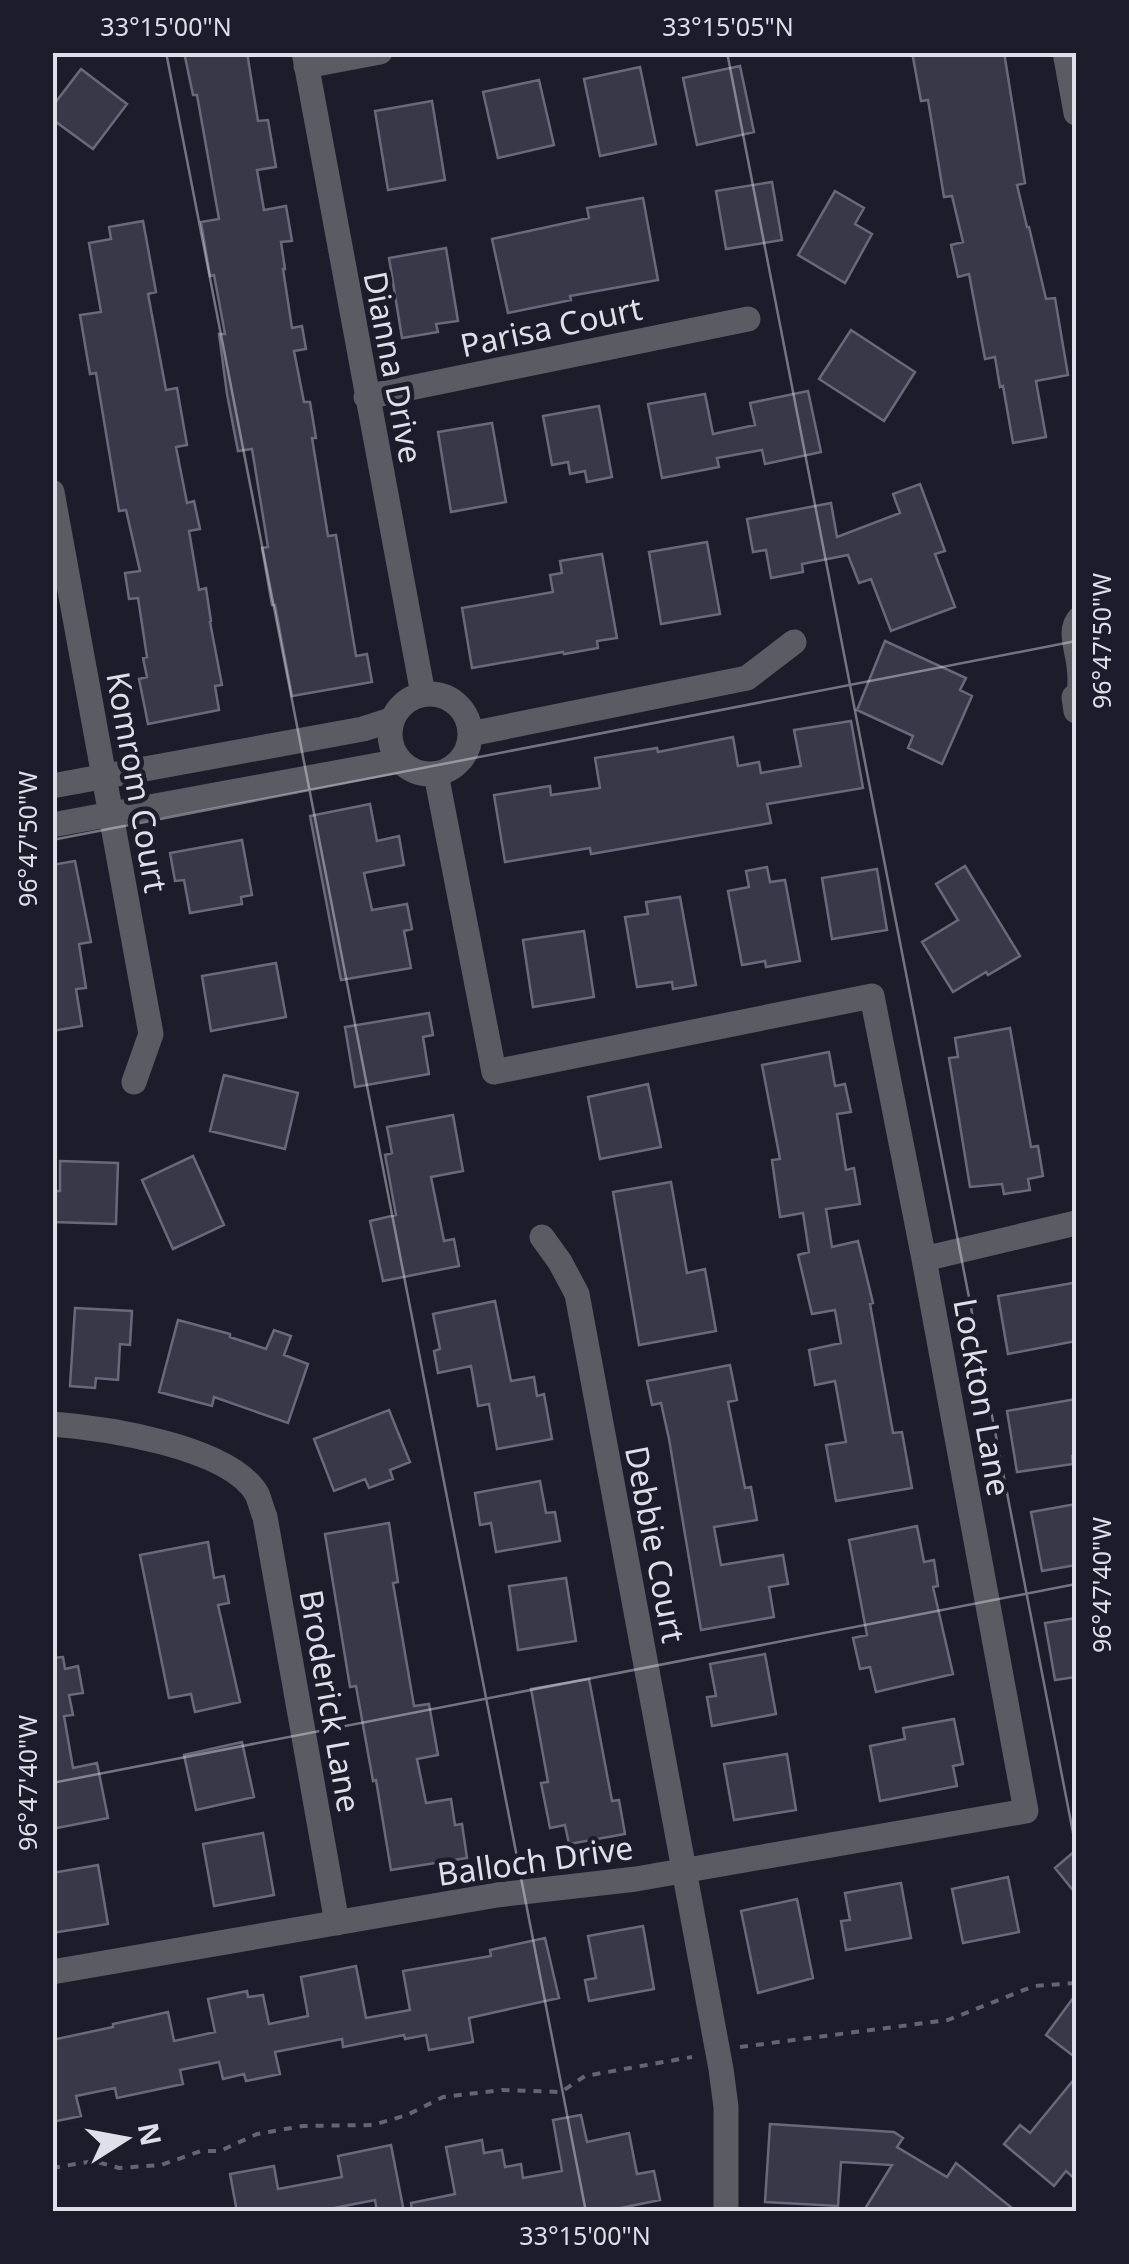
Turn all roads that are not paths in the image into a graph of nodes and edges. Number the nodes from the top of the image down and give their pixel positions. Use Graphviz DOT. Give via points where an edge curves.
graph roads {
  1 [pos="380,52"];
  2 [pos="1065,52"];
  3 [pos="305,59"];
  4 [pos="1076,113"];
  5 [pos="748,319"];
  6 [pos="366,397"];
  7 [pos="52,492"];
  8 [pos="1076,614"];
  9 [pos="794,642"];
  10 [pos="423,694"];
  11 [pos="1076,701"];
  12 [pos="392,720"];
  13 [pos="470,734"];
  14 [pos="400,761"];
  15 [pos="436,774"];
  16 [pos="104,777"];
  17 [pos="52,786"];
  18 [pos="112,814"];
  19 [pos="52,825"];
  20 [pos="134,1082"];
  21 [pos="1076,1223"];
  22 [pos="542,1237"];
  23 [pos="924,1259"];
  24 [pos="52,1424"];
  25 [pos="1026,1811"];
  26 [pos="684,1871"];
  27 [pos="337,1922"];
  28 [pos="52,1972"];
  29 [pos="726,2212"];
  1 -- 3 [label="street"];
  2 -- 4 [label="street"];
  3 -- 6 [label="street, Dianna Drive"];
  5 -- 6 [label="street, Parisa Court"];
  6 -- 10 [label="street, Dianna Drive"];
  7 -- 16 [label="street, Komrom Court"];
  8 -- 11 [label="lane" via="1068,633"];
  9 -- 13 [label="street" via="747,678"];
  10 -- 12 [label="street" via="399,707"];
  10 -- 13 [label="street" via="461,708"];
  12 -- 14 [label="street" via="389,734"];
  12 -- 16 [label="street"];
  13 -- 15 [label="street" via="461,760"];
  14 -- 15 [label="street"];
  14 -- 18 [label="street"];
  15 -- 23 [label="street, Lockton Lane" via="494,1072 872,996"];
  16 -- 17 [label="street"];
  16 -- 18 [label="street, Komrom Court"];
  18 -- 19 [label="street"];
  18 -- 20 [label="street, Komrom Court" via="151,1034"];
  21 -- 23 [label="street"];
  22 -- 26 [label="street, Debbie Court" via="577,1294"];
  23 -- 25 [label="street, Lockton Lane"];
  24 -- 27 [label="street, Broderick Lane" via="170,1444 232,1471 256,1492"];
  25 -- 26 [label="street, Balloch Drive"];
  26 -- 27 [label="street, Balloch Drive"];
  26 -- 29 [label="street, Debbie Court" via="726,2107"];
  27 -- 28 [label="street, Balloch Drive"];
}
